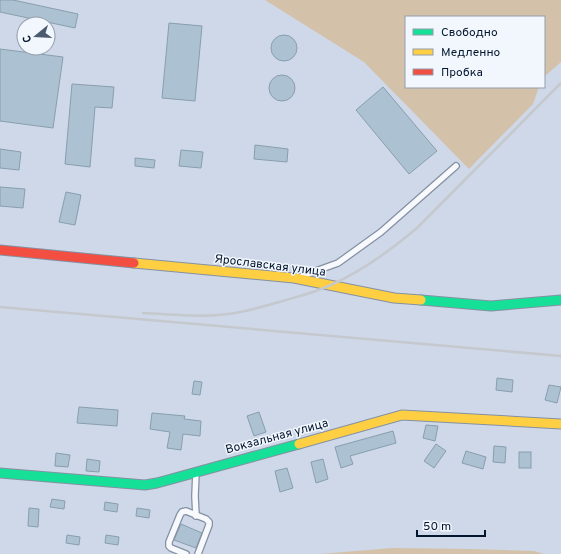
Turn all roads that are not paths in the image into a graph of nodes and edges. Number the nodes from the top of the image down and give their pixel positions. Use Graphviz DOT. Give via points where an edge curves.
graph roads {
  1 [pos="456,166"];
  2 [pos="0,250"];
  3 [pos="294,278"];
  4 [pos="561,300"];
  5 [pos="561,424"];
  6 [pos="196,472"];
  7 [pos="0,473"];
  8 [pos="196,516"];
  9 [pos="186,554"];
  10 [pos="198,554"];
  1 -- 3 [label="lane" via="381,232 338,263"];
  2 -- 3 [label="street, Ярославская улица"];
  3 -- 4 [label="street, Ярославская улица" via="394,298 491,306"];
  5 -- 6 [label="street, Вокзальная улица" via="402,415"];
  6 -- 7 [label="street, Вокзальная улица" via="145,485"];
  6 -- 8 [label="lane"];
  8 -- 9 [label="lane" via="186,511 182,512 169,542 171,548"];
  8 -- 10 [label="lane" via="206,520 209,525"];
}
